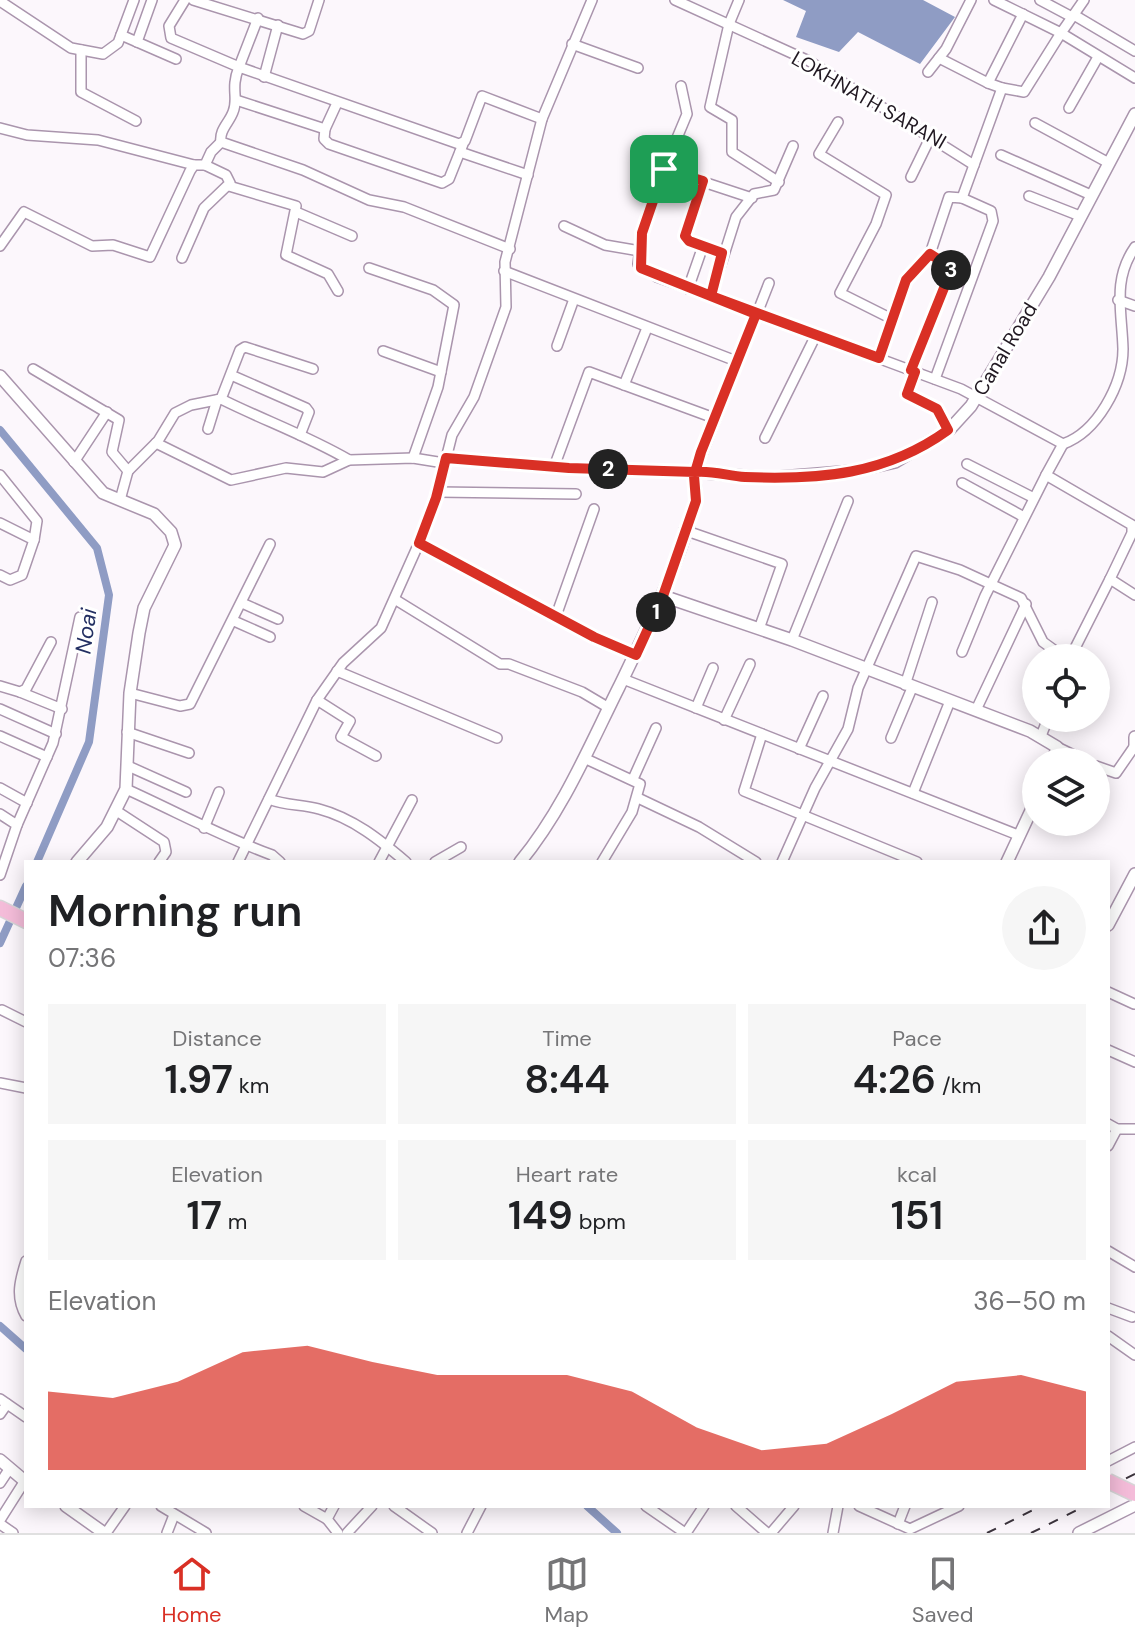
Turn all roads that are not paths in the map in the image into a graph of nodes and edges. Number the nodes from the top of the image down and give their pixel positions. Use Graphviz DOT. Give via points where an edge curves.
graph roads {
  1 [pos="134,0"];
  2 [pos="152,0"];
  3 [pos="185,0"];
  4 [pos="193,0"];
  5 [pos="319,0"];
  6 [pos="592,0"];
  7 [pos="675,0"];
  8 [pos="739,0"];
  9 [pos="971,0"];
  10 [pos="994,0"];
  11 [pos="1040,0"];
  12 [pos="1084,0"];
  13 [pos="0,1"];
  14 [pos="220,3"];
  15 [pos="691,3"];
  16 [pos="1023,14"];
  17 [pos="1073,16"];
  18 [pos="258,18"];
  19 [pos="729,24"];
  20 [pos="278,25"];
  21 [pos="1061,33"];
  22 [pos="121,35"];
  23 [pos="137,42"];
  24 [pos="572,44"];
  25 [pos="81,50"];
  26 [pos="1135,51"];
  27 [pos="1098,57"];
  28 [pos="939,58"];
  29 [pos="176,59"];
  30 [pos="239,67"];
  31 [pos="638,68"];
  32 [pos="928,72"];
  33 [pos="264,77"];
  34 [pos="1135,78"];
  35 [pos="988,83"];
  36 [pos="681,86"];
  37 [pos="1002,88"];
  38 [pos="236,100"];
  39 [pos="337,103"];
  40 [pos="1069,108"];
  41 [pos="1135,114"];
  42 [pos="542,119"];
  43 [pos="136,121"];
  44 [pos="838,122"];
  45 [pos="1035,123"];
  46 [pos="0,128"];
  47 [pos="325,129"];
  48 [pos="931,136"];
  49 [pos="221,142"];
  50 [pos="793,146"];
  51 [pos="462,148"];
  52 [pos="1001,155"];
  53 [pos="1107,162"];
  54 [pos="194,165"];
  55 [pos="205,165"];
  56 [pos="974,165"];
  57 [pos="664,169"];
  58 [pos="528,175"];
  59 [pos="911,177"];
  60 [pos="703,181"];
  61 [pos="779,182"];
  62 [pos="229,186"];
  63 [pos="1091,195"];
  64 [pos="1029,196"];
  65 [pos="752,198"];
  66 [pos="962,198"];
  67 [pos="296,212"];
  68 [pos="1080,216"];
  69 [pos="564,226"];
  70 [pos="352,236"];
  71 [pos="0,246"];
  72 [pos="703,246"];
  73 [pos="1135,247"];
  74 [pos="510,249"];
  75 [pos="640,251"];
  76 [pos="722,253"];
  77 [pos="930,254"];
  78 [pos="182,258"];
  79 [pos="369,268"];
  80 [pos="504,271"];
  81 [pos="769,283"];
  82 [pos="688,289"];
  83 [pos="338,291"];
  84 [pos="711,296"];
  85 [pos="574,299"];
  86 [pos="1118,300"];
  87 [pos="1135,306"];
  88 [pos="756,314"];
  89 [pos="892,319"];
  90 [pos="647,328"];
  91 [pos="815,337"];
  92 [pos="557,346"];
  93 [pos="383,351"];
  94 [pos="1122,357"];
  95 [pos="879,358"];
  96 [pos="736,361"];
  97 [pos="1135,361"];
  98 [pos="33,369"];
  99 [pos="313,369"];
  100 [pos="913,371"];
  101 [pos="441,372"];
  102 [pos="231,375"];
  103 [pos="0,376"];
  104 [pos="935,379"];
  105 [pos="624,385"];
  106 [pos="979,397"];
  107 [pos="219,400"];
  108 [pos="107,412"];
  109 [pos="714,418"];
  110 [pos="208,429"];
  111 [pos="948,430"];
  112 [pos="300,435"];
  113 [pos="765,438"];
  114 [pos="156,443"];
  115 [pos="1063,444"];
  116 [pos="413,458"];
  117 [pos="349,460"];
  118 [pos="445,460"];
  119 [pos="74,462"];
  120 [pos="967,464"];
  121 [pos="554,467"];
  122 [pos="128,471"];
  123 [pos="695,472"];
  124 [pos="0,475"];
  125 [pos="1046,475"];
  126 [pos="440,483"];
  127 [pos="962,483"];
  128 [pos="576,494"];
  129 [pos="1032,497"];
  130 [pos="120,500"];
  131 [pos="848,501"];
  132 [pos="594,509"];
  133 [pos="1024,517"];
  134 [pos="0,523"];
  135 [pos="1134,527"];
  136 [pos="684,530"];
  137 [pos="34,540"];
  138 [pos="419,543"];
  139 [pos="270,544"];
  140 [pos="0,575"];
  141 [pos="1110,579"];
  142 [pos="991,584"];
  143 [pos="1135,595"];
  144 [pos="663,596"];
  145 [pos="396,600"];
  146 [pos="932,602"];
  147 [pos="242,603"];
  148 [pos="1026,604"];
  149 [pos="556,616"];
  150 [pos="80,617"];
  151 [pos="278,619"];
  152 [pos="234,621"];
  153 [pos="759,629"];
  154 [pos="270,637"];
  155 [pos="792,640"];
  156 [pos="51,642"];
  157 [pos="1046,644"];
  158 [pos="1075,644"];
  159 [pos="962,652"];
  160 [pos="636,655"];
  161 [pos="750,664"];
  162 [pos="713,668"];
  163 [pos="868,669"];
  164 [pos="337,671"];
  165 [pos="623,679"];
  166 [pos="0,686"];
  167 [pos="909,687"];
  168 [pos="20,692"];
  169 [pos="130,693"];
  170 [pos="823,696"];
  171 [pos="317,700"];
  172 [pos="950,701"];
  173 [pos="609,708"];
  174 [pos="696,708"];
  175 [pos="0,709"];
  176 [pos="62,709"];
  177 [pos="976,710"];
  178 [pos="724,720"];
  179 [pos="656,728"];
  180 [pos="127,732"];
  181 [pos="1043,732"];
  182 [pos="56,734"];
  183 [pos="762,734"];
  184 [pos="0,736"];
  185 [pos="1041,736"];
  186 [pos="497,738"];
  187 [pos="891,738"];
  188 [pos="1135,744"];
  189 [pos="1057,747"];
  190 [pos="799,749"];
  191 [pos="189,753"];
  192 [pos="376,756"];
  193 [pos="47,757"];
  194 [pos="584,758"];
  195 [pos="830,761"];
  196 [pos="128,766"];
  197 [pos="1110,771"];
  198 [pos="633,779"];
  199 [pos="0,788"];
  200 [pos="126,789"];
  201 [pos="186,792"];
  202 [pos="219,792"];
  203 [pos="913,793"];
  204 [pos="638,798"];
  205 [pos="269,799"];
  206 [pos="412,800"];
  207 [pos="27,803"];
  208 [pos="115,810"];
  209 [pos="0,814"];
  210 [pos="802,816"];
  211 [pos="17,825"];
  212 [pos="1022,827"];
  213 [pos="204,828"];
  214 [pos="1018,835"];
  215 [pos="246,845"];
  216 [pos="461,847"];
  217 [pos="390,848"];
  218 [pos="79,860"];
  219 [pos="160,860"];
  220 [pos="239,860"];
  221 [pos="276,860"];
  222 [pos="381,860"];
  223 [pos="404,860"];
  224 [pos="438,860"];
  225 [pos="523,860"];
  226 [pos="603,860"];
  227 [pos="749,860"];
  228 [pos="783,860"];
  229 [pos="912,860"];
  230 [pos="1008,860"];
  231 [pos="1135,874"];
  232 [pos="0,875"];
  233 [pos="0,908"];
  234 [pos="24,920"];
  235 [pos="1110,921"];
  236 [pos="1110,993"];
  237 [pos="1134,1004"];
  238 [pos="2,1010"];
  239 [pos="24,1021"];
  240 [pos="1110,1051"];
  241 [pos="1135,1062"];
  242 [pos="0,1083"];
  243 [pos="24,1088"];
  244 [pos="1112,1126"];
  245 [pos="1135,1129"];
  246 [pos="1110,1252"];
  247 [pos="24,1267"];
  248 [pos="1135,1267"];
  249 [pos="1135,1307"];
  250 [pos="1110,1309"];
  251 [pos="24,1312"];
  252 [pos="1134,1319"];
  253 [pos="1110,1341"];
  254 [pos="1135,1355"];
  255 [pos="4,1402"];
  256 [pos="0,1414"];
  257 [pos="24,1416"];
  258 [pos="1135,1447"];
  259 [pos="0,1460"];
  260 [pos="1110,1460"];
  261 [pos="10,1468"];
  262 [pos="24,1479"];
  263 [pos="1110,1482"];
  264 [pos="0,1483"];
  265 [pos="24,1484"];
  266 [pos="1135,1494"];
  267 [pos="1135,1505"];
  268 [pos="69,1508"];
  269 [pos="124,1508"];
  270 [pos="164,1508"];
  271 [pos="308,1508"];
  272 [pos="333,1508"];
  273 [pos="370,1508"];
  274 [pos="397,1508"];
  275 [pos="480,1508"];
  276 [pos="649,1508"];
  277 [pos="703,1508"];
  278 [pos="738,1508"];
  279 [pos="792,1508"];
  280 [pos="838,1508"];
  281 [pos="863,1508"];
  282 [pos="905,1508"];
  283 [pos="954,1508"];
  284 [pos="174,1515"];
  285 [pos="327,1519"];
  286 [pos="0,1522"];
  287 [pos="904,1529"];
  288 [pos="13,1533"];
  289 [pos="105,1533"];
  290 [pos="167,1533"];
  291 [pos="206,1533"];
  292 [pos="338,1533"];
  293 [pos="347,1533"];
  294 [pos="432,1533"];
  295 [pos="467,1533"];
  296 [pos="686,1533"];
  297 [pos="769,1533"];
  298 [pos="833,1533"];
  299 [pos="1079,1533"];
  1 -- 22 [label="street"];
  2 -- 23 [label="street"];
  3 -- 30 [label="street" via="169,26 171,38"];
  4 -- 14 [label="street"];
  5 -- 20 [label="street" via="306,34"];
  6 -- 24 [label="street"];
  7 -- 15 [label="street, LOKHNATH SARANI"];
  8 -- 19 [label="street"];
  9 -- 28 [label="street"];
  10 -- 16 [label="street"];
  11 -- 17 [label="street"];
  12 -- 17 [label="street"];
  13 -- 25 [label="street"];
  14 -- 18 [label="street"];
  15 -- 19 [label="street, LOKHNATH SARANI"];
  16 -- 21 [label="street"];
  16 -- 35 [label="street"];
  17 -- 21 [label="street"];
  17 -- 26 [label="street"];
  18 -- 20 [label="street"];
  18 -- 30 [label="street"];
  19 -- 48 [label="street, LOKHNATH SARANI" via="809,61"];
  19 -- 61 [label="street" via="710,107 732,120 732,152"];
  20 -- 33 [label="street"];
  21 -- 27 [label="street"];
  21 -- 37 [label="street" via="1024,92"];
  22 -- 23 [label="street"];
  22 -- 25 [label="street" via="109,52"];
  23 -- 29 [label="street"];
  24 -- 31 [label="street"];
  24 -- 42 [label="street"];
  25 -- 43 [label="street" via="81,92"];
  27 -- 34 [label="street"];
  27 -- 40 [label="street"];
  28 -- 32 [label="street"];
  28 -- 35 [label="street"];
  30 -- 33 [label="street"];
  30 -- 38 [label="street" via="232,90"];
  33 -- 39 [label="street"];
  35 -- 37 [label="street"];
  36 -- 57 [label="street" via="687,114"];
  37 -- 56 [label="street"];
  38 -- 47 [label="street"];
  38 -- 49 [label="street"];
  39 -- 47 [label="street"];
  39 -- 51 [label="street"];
  41 -- 53 [label="street, Canal Road"];
  42 -- 51 [label="street" via="482,96"];
  42 -- 58 [label="street"];
  44 -- 89 [label="street" via="819,154 886,195 840,293"];
  45 -- 53 [label="street"];
  46 -- 54 [label="street" via="98,140"];
  47 -- 51 [label="street" via="329,144 442,183 449,179"];
  48 -- 56 [label="street, LOKHNATH SARANI"];
  48 -- 59 [label="street"];
  49 -- 55 [label="street"];
  49 -- 74 [label="street"];
  50 -- 61 [label="street"];
  51 -- 58 [label="street"];
  52 -- 63 [label="street"];
  53 -- 63 [label="street, Canal Road"];
  54 -- 55 [label="street"];
  54 -- 71 [label="street" via="150,257 113,245 92,246 24,212"];
  55 -- 62 [label="street" via="230,179"];
  56 -- 66 [label="street"];
  57 -- 60 [label="street"];
  57 -- 75 [label="street"];
  58 -- 74 [label="street"];
  60 -- 65 [label="street"];
  60 -- 72 [label="street" via="685,236"];
  61 -- 65 [label="street" via="774,190"];
  62 -- 67 [label="street" via="292,203"];
  62 -- 78 [label="street" via="204,208"];
  63 -- 68 [label="street, Canal Road"];
  64 -- 68 [label="street"];
  65 -- 76 [label="street" via="736,217"];
  66 -- 77 [label="street" via="949,197"];
  66 -- 104 [label="street" via="991,211 993,221"];
  67 -- 70 [label="street"];
  67 -- 83 [label="street" via="286,255 328,274"];
  68 -- 106 [label="street, Canal Road"];
  69 -- 75 [label="street" via="605,245"];
  72 -- 76 [label="street"];
  72 -- 82 [label="street"];
  73 -- 86 [label="street" via="1124,266"];
  74 -- 80 [label="street"];
  75 -- 82 [label="street" via="641,268"];
  76 -- 84 [label="street"];
  77 -- 89 [label="street" via="906,280"];
  77 -- 100 [label="street" via="952,268"];
  79 -- 101 [label="street" via="433,290 454,305"];
  80 -- 85 [label="street"];
  80 -- 118 [label="street" via="507,298 497,336"];
  81 -- 88 [label="street"];
  82 -- 84 [label="street"];
  84 -- 88 [label="street"];
  85 -- 90 [label="street"];
  85 -- 92 [label="street"];
  86 -- 87 [label="street"];
  86 -- 94 [label="street"];
  88 -- 91 [label="street"];
  88 -- 96 [label="street"];
  89 -- 95 [label="street"];
  90 -- 96 [label="street"];
  90 -- 105 [label="street"];
  91 -- 95 [label="street"];
  91 -- 113 [label="street"];
  93 -- 101 [label="street"];
  94 -- 97 [label="street"];
  94 -- 115 [label="street" via="1107,404 1091,425"];
  95 -- 100 [label="street"];
  96 -- 109 [label="street"];
  98 -- 108 [label="street"];
  99 -- 102 [label="street" via="245,347"];
  100 -- 104 [label="street"];
  100 -- 111 [label="street" via="907,394 937,409"];
  101 -- 116 [label="street"];
  102 -- 107 [label="street"];
  102 -- 112 [label="street" via="306,408"];
  103 -- 119 [label="street"];
  104 -- 106 [label="street"];
  105 -- 109 [label="street"];
  105 -- 121 [label="street" via="589,372"];
  106 -- 111 [label="street, Canal Road"];
  106 -- 115 [label="street"];
  107 -- 110 [label="street"];
  107 -- 112 [label="street"];
  107 -- 114 [label="street" via="181,409"];
  108 -- 119 [label="street"];
  108 -- 122 [label="street" via="121,424 113,456"];
  109 -- 123 [label="street"];
  111 -- 123 [label="street, Canal Road" via="908,457 855,471 768,478"];
  112 -- 117 [label="street"];
  114 -- 117 [label="street" via="231,480 286,468 323,472"];
  114 -- 122 [label="street"];
  115 -- 125 [label="street"];
  116 -- 117 [label="street, Canal Road"];
  116 -- 118 [label="street, Canal Road"];
  118 -- 121 [label="street, Canal Road"];
  118 -- 126 [label="street"];
  119 -- 130 [label="street" via="103,493"];
  120 -- 129 [label="street"];
  121 -- 123 [label="street, Canal Road"];
  122 -- 130 [label="street"];
  123 -- 136 [label="street" via="696,489"];
  124 -- 137 [label="street" via="37,521"];
  125 -- 129 [label="street"];
  125 -- 135 [label="street"];
  126 -- 128 [label="street"];
  126 -- 138 [label="street"];
  127 -- 133 [label="street"];
  129 -- 133 [label="street"];
  130 -- 169 [label="street" via="160,519 175,545 144,608"];
  131 -- 155 [label="street"];
  132 -- 149 [label="street"];
  133 -- 142 [label="street"];
  134 -- 137 [label="street"];
  135 -- 141 [label="street"];
  136 -- 144 [label="street"];
  136 -- 153 [label="street" via="782,564"];
  137 -- 140 [label="street" via="22,575 10,580"];
  138 -- 145 [label="street"];
  138 -- 149 [label="street"];
  139 -- 147 [label="street"];
  141 -- 143 [label="street"];
  141 -- 158 [label="street"];
  142 -- 148 [label="street"];
  142 -- 159 [label="street"];
  142 -- 163 [label="street" via="916,556"];
  144 -- 153 [label="street"];
  144 -- 160 [label="street"];
  145 -- 164 [label="street" via="377,634"];
  145 -- 173 [label="street" via="500,664 564,684"];
  146 -- 167 [label="street"];
  147 -- 151 [label="street"];
  147 -- 152 [label="street"];
  148 -- 157 [label="street"];
  148 -- 177 [label="street"];
  149 -- 160 [label="street"];
  150 -- 176 [label="street"];
  152 -- 154 [label="street"];
  152 -- 169 [label="street" via="190,704"];
  153 -- 155 [label="street"];
  155 -- 163 [label="street"];
  156 -- 168 [label="street" via="32,681"];
  160 -- 165 [label="street"];
  161 -- 178 [label="street"];
  162 -- 174 [label="street"];
  163 -- 167 [label="street"];
  163 -- 195 [label="street" via="850,710 848,729"];
  164 -- 171 [label="street"];
  164 -- 186 [label="street"];
  165 -- 173 [label="street"];
  165 -- 174 [label="street"];
  166 -- 168 [label="street"];
  167 -- 172 [label="street"];
  167 -- 187 [label="street"];
  168 -- 176 [label="street"];
  169 -- 180 [label="street"];
  170 -- 190 [label="street"];
  171 -- 192 [label="street" via="350,721 341,737"];
  171 -- 205 [label="street"];
  172 -- 177 [label="street"];
  172 -- 203 [label="street"];
  173 -- 194 [label="street"];
  174 -- 178 [label="street"];
  175 -- 182 [label="street"];
  176 -- 182 [label="street"];
  177 -- 185 [label="street"];
  178 -- 183 [label="street"];
  179 -- 198 [label="street"];
  180 -- 191 [label="street"];
  180 -- 196 [label="street"];
  181 -- 185 [label="street"];
  182 -- 193 [label="street"];
  183 -- 190 [label="street"];
  183 -- 210 [label="street" via="743,790"];
  184 -- 193 [label="street"];
  185 -- 189 [label="street"];
  188 -- 197 [label="street" via="1116,773"];
  190 -- 195 [label="street"];
  193 -- 207 [label="street"];
  194 -- 198 [label="street"];
  194 -- 225 [label="street"];
  195 -- 203 [label="street"];
  195 -- 210 [label="street"];
  196 -- 200 [label="street"];
  196 -- 201 [label="street"];
  198 -- 204 [label="street" via="640,784"];
  199 -- 207 [label="street"];
  200 -- 208 [label="street"];
  200 -- 213 [label="street"];
  202 -- 213 [label="street"];
  203 -- 214 [label="street"];
  204 -- 226 [label="street"];
  204 -- 227 [label="street" via="699,827"];
  205 -- 215 [label="street"];
  205 -- 217 [label="street" via="332,814"];
  206 -- 217 [label="street"];
  207 -- 211 [label="street"];
  208 -- 218 [label="street"];
  208 -- 219 [label="street" via="164,842"];
  209 -- 211 [label="street"];
  210 -- 228 [label="street"];
  210 -- 229 [label="street"];
  211 -- 232 [label="street"];
  212 -- 214 [label="street"];
  213 -- 215 [label="street"];
  214 -- 230 [label="street"];
  215 -- 220 [label="street"];
  215 -- 221 [label="street"];
  216 -- 224 [label="street"];
  217 -- 222 [label="street"];
  217 -- 223 [label="street"];
  231 -- 235 [label="street"];
  233 -- 234 [label="main road"];
  236 -- 237 [label="street"];
  238 -- 239 [label="street"];
  240 -- 241 [label="street"];
  242 -- 243 [label="street"];
  244 -- 245 [label="street"];
  246 -- 248 [label="street"];
  247 -- 251 [label="street" via="18,1285"];
  249 -- 252 [label="street"];
  250 -- 252 [label="street"];
  253 -- 254 [label="street"];
  255 -- 256 [label="street"];
  255 -- 257 [label="street"];
  258 -- 260 [label="street"];
  259 -- 261 [label="street"];
  261 -- 262 [label="street"];
  261 -- 264 [label="street"];
  263 -- 266 [label="main road, bridge"];
  265 -- 286 [label="street"];
  267 -- 299 [label="street"];
  268 -- 289 [label="street"];
  269 -- 289 [label="street"];
  270 -- 284 [label="street"];
  271 -- 285 [label="street"];
  272 -- 285 [label="street"];
  273 -- 293 [label="street"];
  274 -- 294 [label="street"];
  275 -- 295 [label="street"];
  276 -- 296 [label="street"];
  277 -- 296 [label="street"];
  278 -- 297 [label="street"];
  279 -- 297 [label="street"];
  280 -- 298 [label="street"];
  281 -- 287 [label="street"];
  282 -- 287 [label="street"];
  283 -- 287 [label="street"];
  284 -- 290 [label="street"];
  284 -- 291 [label="street"];
  285 -- 292 [label="street"];
  286 -- 288 [label="street"];
}
